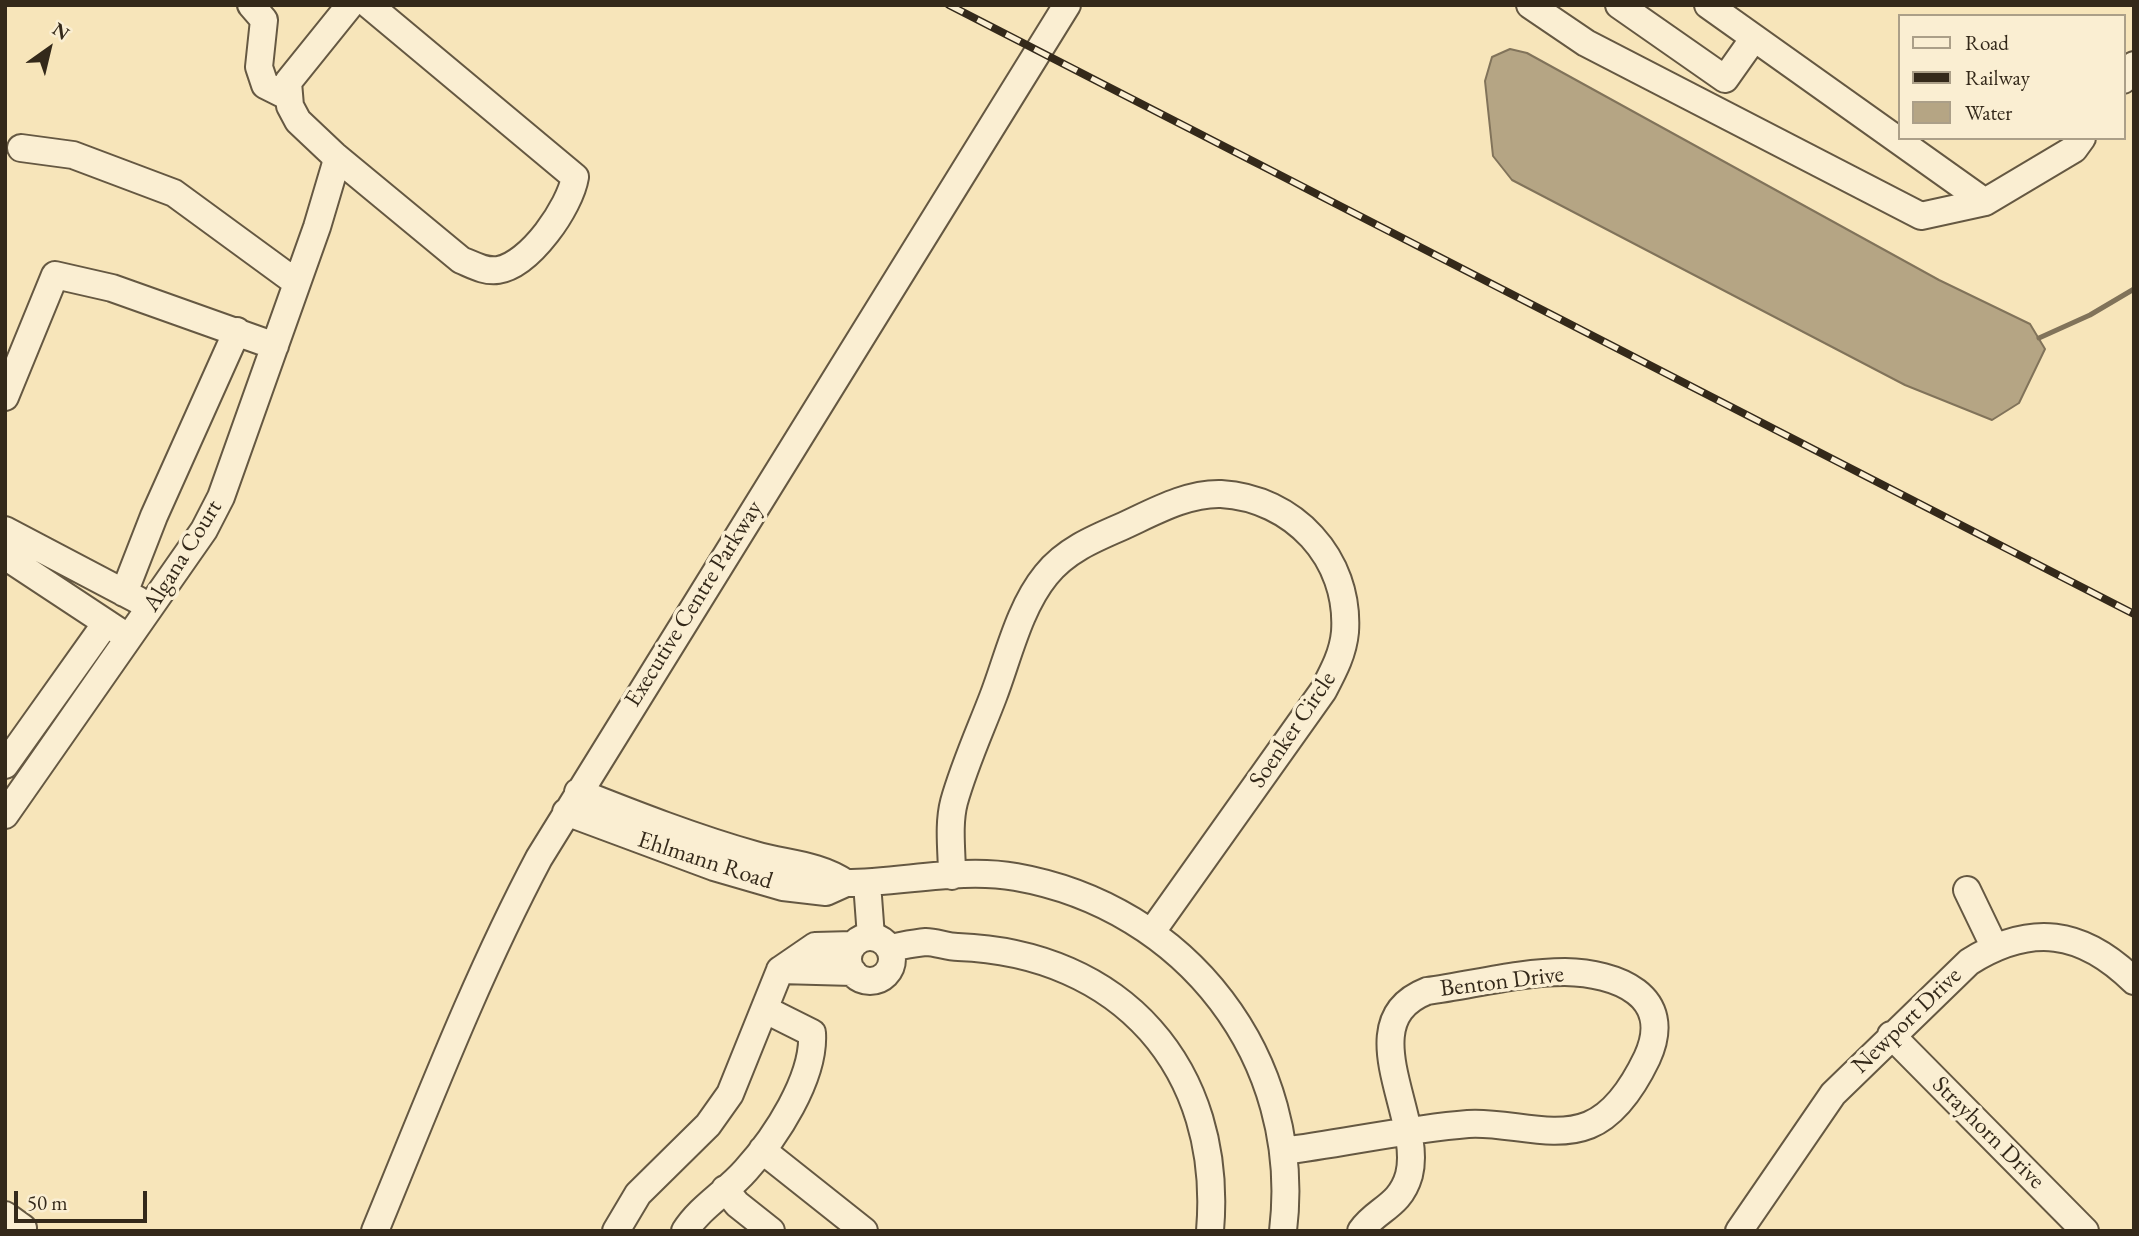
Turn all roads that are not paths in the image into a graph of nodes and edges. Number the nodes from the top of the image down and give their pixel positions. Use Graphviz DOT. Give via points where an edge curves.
graph roads {
  1 [pos="251,5"];
  2 [pos="350,5"];
  3 [pos="369,5"];
  4 [pos="1067,5"];
  5 [pos="1530,5"];
  6 [pos="1619,5"];
  7 [pos="1708,5"];
  8 [pos="1754,38"];
  9 [pos="287,96"];
  10 [pos="2081,140"];
  11 [pos="21,148"];
  12 [pos="334,155"];
  13 [pos="1985,202"];
  14 [pos="297,283"];
  15 [pos="237,331"];
  16 [pos="275,346"];
  17 [pos="5,397"];
  18 [pos="5,530"];
  19 [pos="5,556"];
  20 [pos="124,593"];
  21 [pos="152,608"];
  22 [pos="106,623"];
  23 [pos="130,638"];
  24 [pos="5,765"];
  25 [pos="572,802"];
  26 [pos="5,815"];
  27 [pos="953,876"];
  28 [pos="857,883"];
  29 [pos="1967,890"];
  30 [pos="1151,933"];
  31 [pos="1994,946"];
  32 [pos="868,954"];
  33 [pos="780,970"];
  34 [pos="2134,981"];
  35 [pos="766,1010"];
  36 [pos="1891,1035"];
  37 [pos="1406,1131"];
  38 [pos="762,1150"];
  39 [pos="1283,1151"];
  40 [pos="725,1189"];
  41 [pos="375,1231"];
  42 [pos="616,1231"];
  43 [pos="685,1231"];
  44 [pos="771,1231"];
  45 [pos="864,1231"];
  46 [pos="1210,1231"];
  47 [pos="1283,1231"];
  48 [pos="1361,1231"];
  49 [pos="1740,1231"];
  50 [pos="2085,1231"];
  1 -- 9 [label="street" via="264,20 259,67 265,85"];
  2 -- 9 [label="street" via="288,82"];
  3 -- 12 [label="street" via="575,177 573,190 559,219 516,264 484,270 461,260"];
  4 -- 25 [label="street, Executive Centre Parkway"];
  5 -- 13 [label="street" via="1586,43 1921,216"];
  6 -- 8 [label="street" via="1725,79"];
  7 -- 8 [label="street"];
  8 -- 13 [label="street"];
  9 -- 12 [label="street" via="299,121"];
  10 -- 13 [label="street" via="2074,149"];
  11 -- 14 [label="street" via="73,155 174,192"];
  12 -- 14 [label="street, Algana Court" via="336,163"];
  14 -- 16 [label="street, Algana Court"];
  15 -- 16 [label="street"];
  15 -- 17 [label="street" via="112,288 55,275"];
  15 -- 20 [label="street"];
  16 -- 21 [label="street, Algana Court" via="221,496"];
  18 -- 20 [label="street"];
  19 -- 22 [label="street"];
  20 -- 21 [label="street"];
  21 -- 23 [label="street, Algana Court"];
  22 -- 23 [label="street"];
  22 -- 24 [label="street"];
  23 -- 26 [label="street, Algana Court"];
  25 -- 28 [label="street, Ehlmann Road" via="827,870"];
  25 -- 41 [label="street, Executive Centre Parkway" via="495,941"];
  27 -- 28 [label="street"];
  27 -- 30 [label="street" via="1015,877 1056,887 1091,899"];
  27 -- 30 [label="street, Soenker Circle" via="954,802 1021,623 1045,576 1086,543 1174,503 1219,494 1249,498 1296,521 1328,556 1345,607 1339,662"];
  28 -- 32 [label="street"];
  29 -- 31 [label="street"];
  30 -- 39 [label="street" via="1185,959 1237,1022 1270,1091"];
  31 -- 34 [label="street, Newport Drive" via="2027,936 2058,937 2092,947"];
  31 -- 36 [label="street, Newport Drive" via="1969,961"];
  32 -- 33 [label="street"];
  32 -- 33 [label="street" via="816,946"];
  32 -- 46 [label="street" via="929,942 943,947 990,948 1032,957 1111,993 1142,1019 1171,1056 1191,1095 1207,1144 1213,1192"];
  33 -- 35 [label="street"];
  35 -- 38 [label="street" via="812,1033 813,1049 785,1117"];
  35 -- 42 [label="street" via="730,1094 708,1125 638,1194"];
  36 -- 49 [label="street, Newport Drive" via="1833,1094"];
  36 -- 50 [label="street, Strayhorn Drive"];
  37 -- 37 [label="street, Benton Drive" via="1471,1124 1571,1130 1600,1120 1613,1111 1651,1047 1654,1022 1647,1000 1620,982 1565,972 1427,991 1413,997 1396,1012 1391,1030"];
  37 -- 39 [label="street, Benton Drive"];
  37 -- 48 [label="street, Benton Drive" via="1409,1175 1390,1208"];
  38 -- 40 [label="street"];
  38 -- 45 [label="street"];
  39 -- 47 [label="street"];
  40 -- 43 [label="street"];
  40 -- 44 [label="street"];
}
